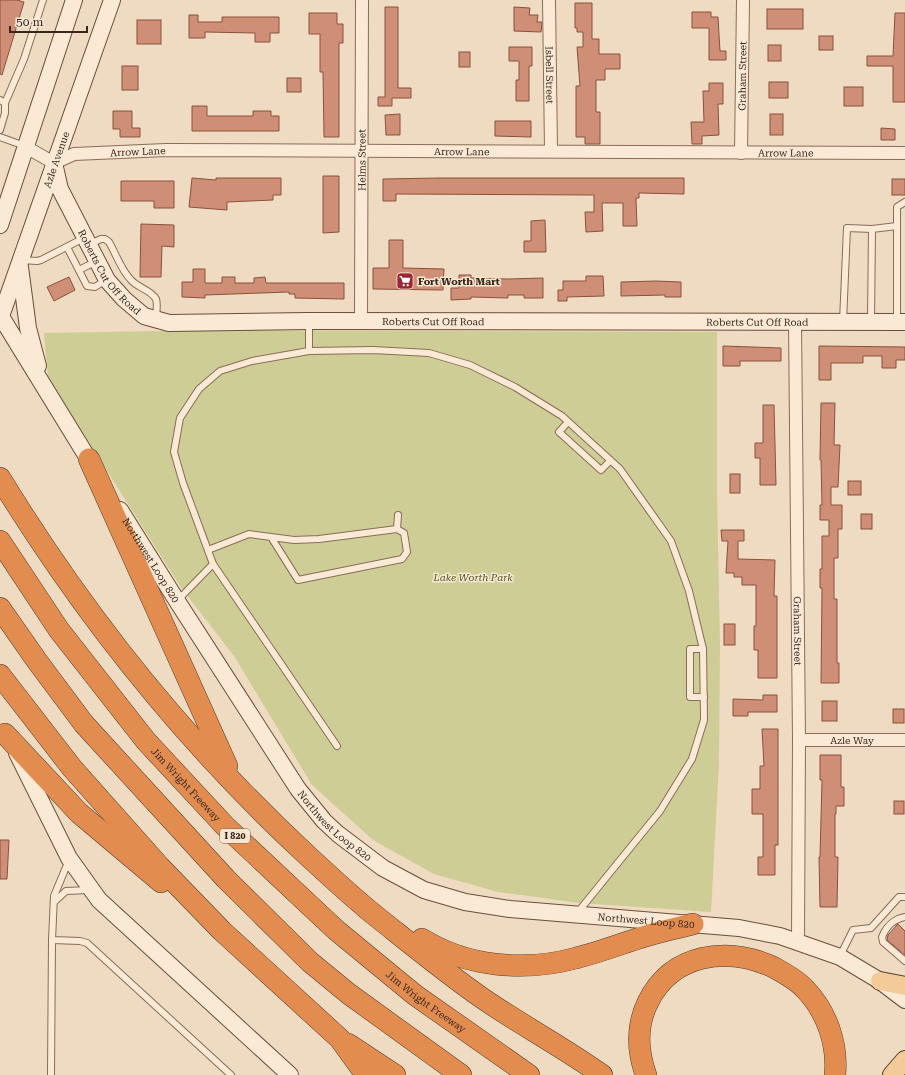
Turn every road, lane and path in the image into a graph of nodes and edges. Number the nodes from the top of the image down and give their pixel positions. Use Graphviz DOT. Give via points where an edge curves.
graph roads {
  1 [pos="42,0"];
  2 [pos="112,0"];
  3 [pos="362,0"];
  4 [pos="550,0"];
  5 [pos="743,0"];
  6 [pos="71,2"];
  7 [pos="3,102"];
  8 [pos="0,130"];
  9 [pos="0,137"];
  10 [pos="26,146"];
  11 [pos="362,151"];
  12 [pos="551,151"];
  13 [pos="741,153"];
  14 [pos="905,153"];
  15 [pos="54,163"];
  16 [pos="5,198"];
  17 [pos="905,202"];
  18 [pos="0,225"];
  19 [pos="897,226"];
  20 [pos="872,229"];
  21 [pos="86,242"];
  22 [pos="68,247"];
  23 [pos="20,259"];
  24 [pos="97,261"];
  25 [pos="79,270"];
  26 [pos="898,270"];
  27 [pos="905,270"];
  28 [pos="107,280"];
  29 [pos="898,289"];
  30 [pos="905,289"];
  31 [pos="0,316"];
  32 [pos="156,319"];
  33 [pos="309,321"];
  34 [pos="361,321"];
  35 [pos="795,322"];
  36 [pos="843,322"];
  37 [pos="871,322"];
  38 [pos="901,322"];
  39 [pos="310,351"];
  40 [pos="43,383"];
  41 [pos="568,422"];
  42 [pos="89,459"];
  43 [pos="610,461"];
  44 [pos="0,478"];
  45 [pos="398,515"];
  46 [pos="396,529"];
  47 [pos="271,537"];
  48 [pos="0,541"];
  49 [pos="208,550"];
  50 [pos="213,564"];
  51 [pos="177,601"];
  52 [pos="0,608"];
  53 [pos="703,650"];
  54 [pos="0,675"];
  55 [pos="704,696"];
  56 [pos="3,731"];
  57 [pos="799,740"];
  58 [pos="905,740"];
  59 [pos="336,746"];
  60 [pos="234,783"];
  61 [pos="69,858"];
  62 [pos="91,890"];
  63 [pos="905,897"];
  64 [pos="53,903"];
  65 [pos="577,914"];
  66 [pos="375,916"];
  67 [pos="905,917"];
  68 [pos="693,924"];
  69 [pos="222,931"];
  70 [pos="52,940"];
  71 [pos="798,941"];
  72 [pos="840,957"];
  73 [pos="905,962"];
  74 [pos="880,981"];
  75 [pos="905,986"];
  76 [pos="905,1000"];
  77 [pos="340,1039"];
  78 [pos="905,1060"];
  79 [pos="51,1075"];
  80 [pos="231,1075"];
  81 [pos="290,1075"];
  82 [pos="366,1075"];
  83 [pos="395,1075"];
  84 [pos="461,1075"];
  85 [pos="529,1075"];
  86 [pos="602,1075"];
  87 [pos="646,1075"];
  88 [pos="835,1075"];
  89 [pos="892,1075"];
  1 -- 7 [label="lane" via="24,59"];
  2 -- 15 [label="main road, Azle Avenue"];
  3 -- 11 [label="street, Helms Street"];
  4 -- 12 [label="street, Isbell Street"];
  5 -- 13 [label="street, Graham Street"];
  6 -- 10 [label="main road"];
  7 -- 8 [label="lane" via="5,113"];
  9 -- 10 [label="lane"];
  10 -- 15 [label="street"];
  10 -- 16 [label="main road"];
  11 -- 12 [label="street, Arrow Lane"];
  11 -- 15 [label="street, Arrow Lane" via="166,150 74,154"];
  11 -- 34 [label="street, Helms Street"];
  12 -- 13 [label="street, Arrow Lane"];
  13 -- 14 [label="street, Arrow Lane"];
  15 -- 21 [label="main road, Roberts Cut Off Road" via="60,189"];
  15 -- 23 [label="main road, Azle Avenue"];
  16 -- 18 [label="main road"];
  17 -- 19 [label="lane" via="896,207"];
  19 -- 20 [label="lane"];
  19 -- 26 [label="lane"];
  20 -- 36 [label="lane" via="847,228"];
  20 -- 37 [label="lane"];
  21 -- 22 [label="lane"];
  21 -- 24 [label="main road, Roberts Cut Off Road"];
  21 -- 32 [label="lane" via="105,238 109,242 130,279 156,299"];
  22 -- 23 [label="lane" via="37,262"];
  22 -- 25 [label="lane"];
  23 -- 31 [label="main road, Azle Avenue"];
  23 -- 40 [label="main road" via="28,328"];
  24 -- 25 [label="lane"];
  24 -- 28 [label="main road, Roberts Cut Off Road"];
  25 -- 28 [label="lane" via="87,286 95,287"];
  26 -- 27 [label="lane"];
  26 -- 29 [label="lane"];
  28 -- 32 [label="main road, Roberts Cut Off Road" via="144,316"];
  29 -- 30 [label="lane"];
  29 -- 38 [label="lane"];
  31 -- 40 [label="main road, Northwest Loop 820"];
  32 -- 33 [label="main road, Roberts Cut Off Road" via="169,323"];
  33 -- 34 [label="main road, Roberts Cut Off Road"];
  33 -- 39 [label="lane"];
  34 -- 35 [label="main road, Roberts Cut Off Road"];
  35 -- 36 [label="main road, Roberts Cut Off Road"];
  35 -- 57 [label="street, Graham Street"];
  36 -- 37 [label="main road, Roberts Cut Off Road"];
  37 -- 38 [label="main road, Roberts Cut Off Road"];
  39 -- 41 [label="lane" via="373,350 430,353 470,365 515,387"];
  39 -- 49 [label="lane" via="252,361 220,371 199,389 180,418 174,452"];
  40 -- 42 [label="main road, Northwest Loop 820"];
  41 -- 43 [label="lane"];
  41 -- 43 [label="lane" via="559,432 602,470"];
  42 -- 51 [label="main road, Northwest Loop 820"];
  42 -- 60 [label="highway"];
  43 -- 53 [label="lane" via="620,470 671,541 689,592"];
  44 -- 60 [label="highway" via="87,608 166,707"];
  45 -- 46 [label="lane"];
  46 -- 47 [label="lane" via="318,539 294,540"];
  46 -- 47 [label="lane" via="404,533 406,542 407,552 402,559 298,580"];
  47 -- 49 [label="lane" via="249,534"];
  48 -- 85 [label="highway, Jim Wright Freeway / I 820" via="59,630 146,741 224,826 336,930 409,990"];
  49 -- 50 [label="lane"];
  50 -- 51 [label="lane"];
  50 -- 59 [label="lane"];
  51 -- 65 [label="main road, Northwest Loop 820" via="298,789 324,821 353,847 402,879 442,896 486,906"];
  52 -- 84 [label="highway" via="84,724 226,879 316,967"];
  53 -- 55 [label="lane"];
  53 -- 55 [label="lane" via="690,650 690,697"];
  54 -- 69 [label="highway" via="77,774 160,867"];
  55 -- 65 [label="lane" via="704,720 692,759 660,811"];
  56 -- 61 [label="main road" via="17,752"];
  56 -- 69 [label="highway" via="61,796 97,830"];
  57 -- 58 [label="street, Azle Way"];
  57 -- 71 [label="street, Graham Street"];
  60 -- 66 [label="highway" via="287,836"];
  61 -- 62 [label="main road"];
  61 -- 64 [label="lane"];
  62 -- 64 [label="lane" via="66,891"];
  62 -- 81 [label="main road" via="118,918"];
  63 -- 72 [label="lane" via="899,897 870,928 853,930"];
  64 -- 70 [label="lane"];
  65 -- 68 [label="main road, Northwest Loop 820"];
  66 -- 68 [label="highway" via="400,926 444,952 477,961 522,966 576,959"];
  66 -- 86 [label="highway" via="482,998"];
  67 -- 73 [label="lane" via="891,923 882,937"];
  68 -- 71 [label="main road, Northwest Loop 820" via="758,931"];
  69 -- 77 [label="highway"];
  70 -- 79 [label="lane"];
  70 -- 80 [label="lane" via="87,942"];
  71 -- 72 [label="main road, Northwest Loop 820"];
  72 -- 74 [label="main road, Northwest Loop 820"];
  74 -- 75 [label="main road"];
  74 -- 76 [label="main road, Northwest Loop 820"];
  77 -- 82 [label="highway"];
  77 -- 83 [label="highway"];
  78 -- 89 [label="main road"];
  87 -- 88 [label="highway" via="640,1059 638,1039 642,1014 653,992 667,976 684,964 706,957 732,955 759,961 784,973 805,988 820,1008 832,1033"];
}
